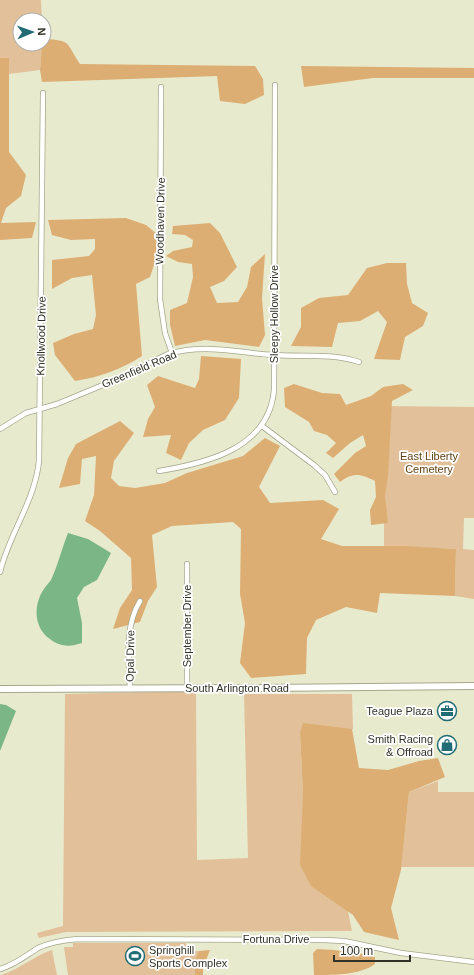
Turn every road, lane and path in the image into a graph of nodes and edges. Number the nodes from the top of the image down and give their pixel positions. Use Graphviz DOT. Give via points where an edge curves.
graph roads {
  1 [pos="274,86"];
  2 [pos="162,87"];
  3 [pos="43,93"];
  4 [pos="172,353"];
  5 [pos="273,355"];
  6 [pos="359,362"];
  7 [pos="40,410"];
  8 [pos="262,426"];
  9 [pos="0,429"];
  10 [pos="159,471"];
  11 [pos="335,492"];
  12 [pos="187,564"];
  13 [pos="0,572"];
  14 [pos="140,601"];
  15 [pos="474,686"];
  16 [pos="130,688"];
  17 [pos="187,688"];
  18 [pos="0,689"];
  19 [pos="474,962"];
  20 [pos="0,969"];
  1 -- 5 [label="street, Sleepy Hollow Drive"];
  2 -- 4 [label="street, Woodhaven Drive" via="160,299"];
  3 -- 7 [label="street, Knollwood Drive"];
  4 -- 5 [label="street, Greenfield Road" via="204,348"];
  4 -- 7 [label="street, Greenfield Road" via="116,380"];
  5 -- 6 [label="street, Greenfield Road" via="338,356"];
  5 -- 8 [label="street, Sleepy Hollow Drive" via="273,393"];
  7 -- 9 [label="street, Greenfield Road" via="18,417"];
  7 -- 13 [label="street, Knollwood Drive" via="36,482"];
  8 -- 10 [label="street, Sleepy Hollow Drive" via="245,443 221,454 180,468"];
  8 -- 11 [label="street" via="314,465"];
  12 -- 17 [label="street, September Drive"];
  14 -- 16 [label="street, Opal Drive" via="130,629"];
  15 -- 17 [label="main road, South Arlington Road"];
  16 -- 17 [label="main road, South Arlington Road"];
  16 -- 18 [label="main road, South Arlington Road"];
  19 -- 20 [label="street, Fortuna Drive" via="409,954 344,941 78,940 53,942"];
}
